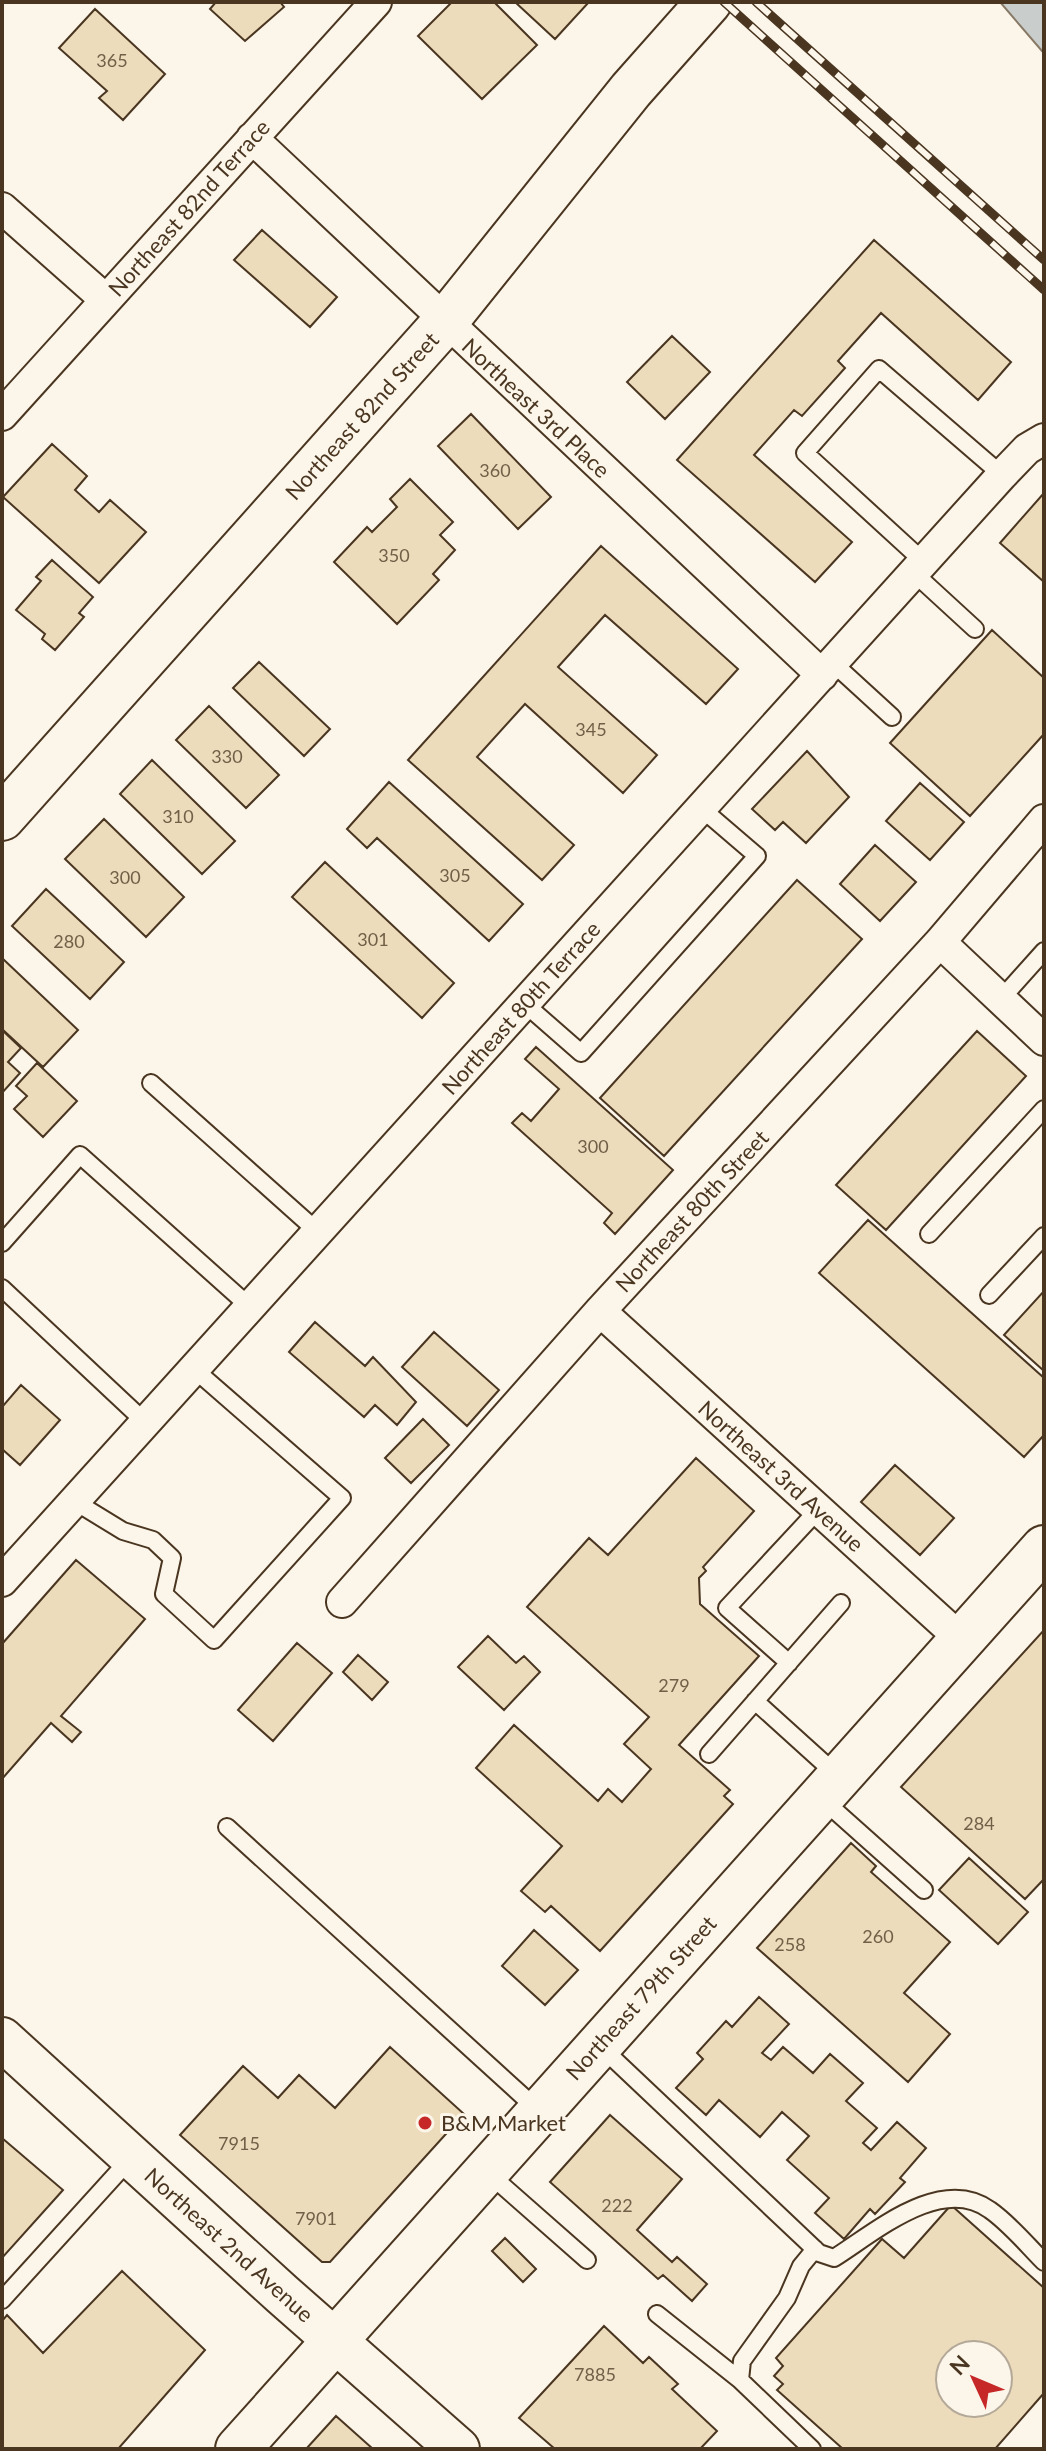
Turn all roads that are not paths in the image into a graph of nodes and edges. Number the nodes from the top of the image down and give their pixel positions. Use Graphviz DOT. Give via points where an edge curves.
graph roads {
  1 [pos="376,2"];
  2 [pos="709,2"];
  3 [pos="252,138"];
  4 [pos="2,208"];
  5 [pos="106,300"];
  6 [pos="445,322"];
  7 [pos="2,415"];
  8 [pos="1044,439"];
  9 [pos="1002,475"];
  10 [pos="919,568"];
  11 [pos="975,629"];
  12 [pos="828,669"];
  13 [pos="892,717"];
  14 [pos="701,808"];
  15 [pos="2,818"];
  16 [pos="1044,820"];
  17 [pos="940,942"];
  18 [pos="1044,951"];
  19 [pos="1001,999"];
  20 [pos="525,1004"];
  21 [pos="1044,1040"];
  22 [pos="151,1083"];
  23 [pos="1044,1109"];
  24 [pos="318,1232"];
  25 [pos="929,1234"];
  26 [pos="1044,1236"];
  27 [pos="2,1243"];
  28 [pos="2,1288"];
  29 [pos="989,1295"];
  30 [pos="250,1307"];
  31 [pos="600,1311"];
  32 [pos="194,1369"];
  33 [pos="145,1422"];
  34 [pos="74,1501"];
  35 [pos="818,1510"];
  36 [pos="1044,1548"];
  37 [pos="2,1581"];
  38 [pos="342,1602"];
  39 [pos="841,1603"];
  40 [pos="962,1640"];
  41 [pos="789,1663"];
  42 [pos="755,1701"];
  43 [pos="709,1754"];
  44 [pos="830,1787"];
  45 [pos="227,1827"];
  46 [pos="924,1890"];
  47 [pos="2,2039"];
  48 [pos="599,2045"];
  49 [pos="539,2111"];
  50 [pos="131,2157"];
  51 [pos="486,2171"];
  52 [pos="815,2249"];
  53 [pos="587,2260"];
  54 [pos="1044,2262"];
  55 [pos="2,2300"];
  56 [pos="657,2314"];
  57 [pos="335,2341"];
  58 [pos="740,2380"];
  59 [pos="238,2449"];
  60 [pos="458,2449"];
  61 [pos="812,2449"];
  1 -- 3 [label="street, Northeast 82nd Terrace"];
  2 -- 6 [label="main road, Northeast 82nd Street" via="631,90"];
  3 -- 5 [label="street, Northeast 82nd Terrace"];
  3 -- 6 [label="street, Northeast 3rd Place"];
  4 -- 5 [label="street"];
  5 -- 7 [label="street, Northeast 82nd Terrace"];
  6 -- 12 [label="street, Northeast 3rd Place"];
  6 -- 15 [label="main road, Northeast 82nd Street"];
  8 -- 9 [label="street, Northeast 80th Terrace"];
  9 -- 10 [label="street, Northeast 80th Terrace"];
  9 -- 10 [label="lane" via="879,369 805,453"];
  10 -- 11 [label="lane"];
  10 -- 12 [label="street, Northeast 80th Terrace"];
  12 -- 13 [label="lane"];
  12 -- 14 [label="street, Northeast 80th Terrace"];
  14 -- 20 [label="street, Northeast 80th Terrace"];
  14 -- 20 [label="lane" via="757,856 581,1053"];
  16 -- 17 [label="street, Northeast 80th Street"];
  17 -- 19 [label="street"];
  17 -- 31 [label="street, Northeast 80th Street"];
  18 -- 19 [label="lane"];
  19 -- 21 [label="street"];
  20 -- 24 [label="street, Northeast 80th Terrace"];
  22 -- 24 [label="lane"];
  23 -- 25 [label="lane"];
  24 -- 30 [label="street, Northeast 80th Terrace"];
  26 -- 29 [label="lane"];
  27 -- 30 [label="lane" via="80,1155"];
  28 -- 33 [label="lane"];
  30 -- 32 [label="street, Northeast 80th Terrace"];
  31 -- 35 [label="street, Northeast 3rd Avenue"];
  31 -- 38 [label="street, Northeast 80th Street"];
  32 -- 33 [label="street, Northeast 80th Terrace"];
  32 -- 34 [label="lane" via="342,1498 214,1640 164,1594 172,1558 153,1540 123,1531"];
  33 -- 34 [label="street, Northeast 80th Terrace"];
  34 -- 37 [label="street, Northeast 80th Terrace"];
  35 -- 40 [label="street, Northeast 3rd Avenue"];
  35 -- 41 [label="lane" via="727,1608"];
  36 -- 40 [label="main road, Northeast 79th Street"];
  39 -- 41 [label="lane"];
  40 -- 44 [label="main road, Northeast 79th Street"];
  41 -- 42 [label="lane"];
  42 -- 43 [label="lane"];
  42 -- 44 [label="lane"];
  44 -- 46 [label="lane"];
  44 -- 48 [label="main road, Northeast 79th Street"];
  45 -- 49 [label="lane"];
  47 -- 50 [label="main road, Northeast 2nd Avenue"];
  48 -- 49 [label="main road, Northeast 79th Street"];
  48 -- 52 [label="lane"];
  49 -- 51 [label="main road, Northeast 79th Street"];
  50 -- 55 [label="lane"];
  50 -- 57 [label="main road, Northeast 2nd Avenue"];
  51 -- 53 [label="lane"];
  51 -- 57 [label="main road, Northeast 79th Street"];
  52 -- 54 [label="lane" via="834,2258 939,2199 965,2200 988,2208"];
  52 -- 58 [label="lane" via="742,2361"];
  56 -- 58 [label="lane"];
  57 -- 59 [label="main road, Northeast 79th Street"];
  57 -- 60 [label="main road, Northeast 2nd Avenue"];
  58 -- 61 [label="lane"];
}
